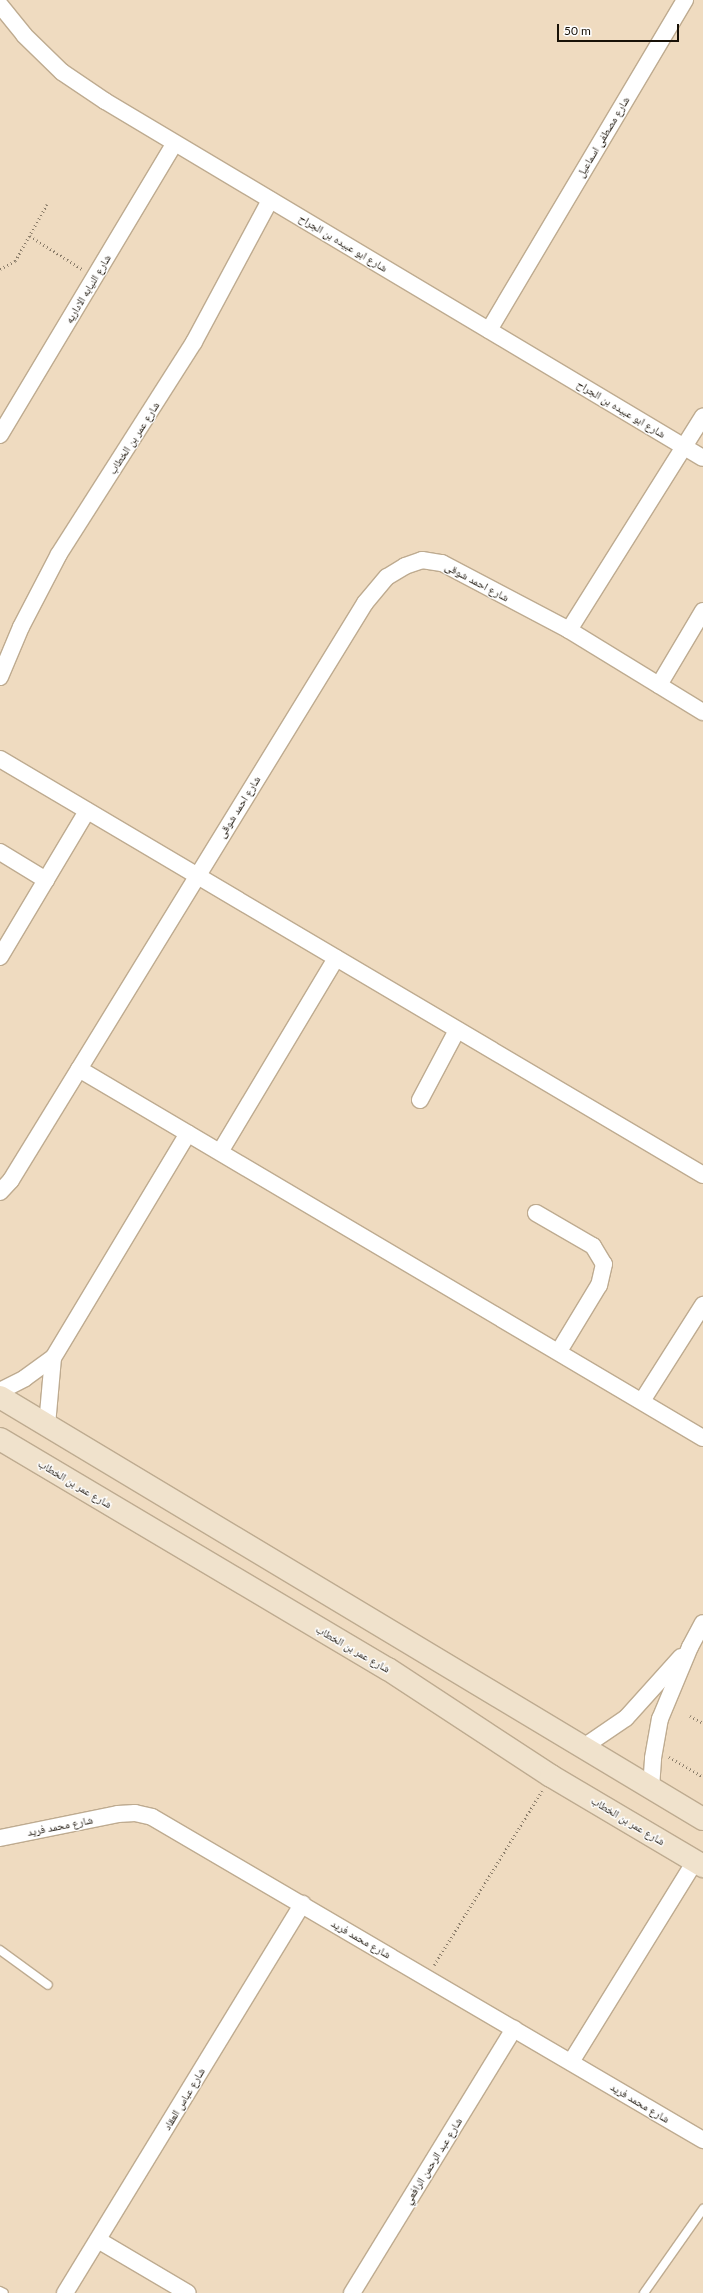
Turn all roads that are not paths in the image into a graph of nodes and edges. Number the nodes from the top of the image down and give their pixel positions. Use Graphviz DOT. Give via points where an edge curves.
graph roads {
  1 [pos="685,0"];
  2 [pos="0,5"];
  3 [pos="175,143"];
  4 [pos="270,200"];
  5 [pos="489,330"];
  6 [pos="703,416"];
  7 [pos="0,435"];
  8 [pos="684,447"];
  9 [pos="703,458"];
  10 [pos="703,611"];
  11 [pos="569,630"];
  12 [pos="0,677"];
  13 [pos="660,684"];
  14 [pos="703,712"];
  15 [pos="0,760"];
  16 [pos="87,811"];
  17 [pos="0,852"];
  18 [pos="196,876"];
  19 [pos="46,880"];
  20 [pos="0,957"];
  21 [pos="336,958"];
  22 [pos="456,1030"];
  23 [pos="79,1069"];
  24 [pos="420,1100"];
  25 [pos="188,1133"];
  26 [pos="220,1152"];
  27 [pos="703,1176"];
  28 [pos="0,1192"];
  29 [pos="536,1213"];
  30 [pos="703,1305"];
  31 [pos="559,1351"];
  32 [pos="53,1358"];
  33 [pos="0,1391"];
  34 [pos="0,1397"];
  35 [pos="642,1401"];
  36 [pos="47,1425"];
  37 [pos="703,1438"];
  38 [pos="0,1439"];
  39 [pos="366,1616"];
  40 [pos="703,1623"];
  41 [pos="405,1641"];
  42 [pos="349,1647"];
  43 [pos="690,1647"];
  44 [pos="388,1669"];
  45 [pos="582,1748"];
  46 [pos="651,1788"];
  47 [pos="703,1819"];
  48 [pos="0,1838"];
  49 [pos="699,1864"];
  50 [pos="302,1904"];
  51 [pos="0,1950"];
  52 [pos="48,1985"];
  53 [pos="514,2029"];
  54 [pos="572,2062"];
  55 [pos="703,2140"];
  56 [pos="703,2209"];
  57 [pos="98,2240"];
  58 [pos="0,2290"];
  59 [pos="4,2293"];
  60 [pos="65,2293"];
  61 [pos="188,2293"];
  62 [pos="352,2293"];
  63 [pos="644,2293"];
  1 -- 5 [label="street, شارع مصطفى اسماعيل"];
  2 -- 3 [label="street, شارع ابو عبيده بن الجراح" via="24,35 62,72"];
  3 -- 4 [label="street, شارع ابو عبيده بن الجراح"];
  3 -- 7 [label="street, شارع النيابه الاداريه"];
  4 -- 5 [label="street, شارع ابو عبيده بن الجراح"];
  4 -- 12 [label="street, شارع عمر بن الخطاب" via="194,342 59,554 21,627"];
  5 -- 8 [label="street, شارع ابو عبيده بن الجراح"];
  6 -- 8 [label="street"];
  8 -- 9 [label="street, شارع ابو عبيده بن الجراح"];
  8 -- 11 [label="street"];
  10 -- 13 [label="street"];
  11 -- 13 [label="street, شارع احمد شوقى"];
  11 -- 18 [label="street, شارع احمد شوقى" via="442,563 422,560 386,577 365,603"];
  13 -- 14 [label="street, شارع احمد شوقى"];
  15 -- 16 [label="street"];
  16 -- 18 [label="street"];
  16 -- 19 [label="street"];
  17 -- 19 [label="street"];
  18 -- 21 [label="street"];
  18 -- 23 [label="street, شارع احمد شوقى"];
  19 -- 20 [label="street"];
  21 -- 22 [label="street"];
  21 -- 26 [label="street"];
  22 -- 24 [label="street"];
  22 -- 27 [label="street"];
  23 -- 25 [label="street"];
  23 -- 28 [label="street, شارع احمد شوقى" via="7,1186"];
  25 -- 26 [label="street"];
  25 -- 32 [label="street"];
  26 -- 31 [label="street"];
  29 -- 31 [label="street" via="593,1246 604,1264 602,1278"];
  30 -- 35 [label="street"];
  31 -- 35 [label="street"];
  32 -- 33 [label="street" via="25,1378"];
  32 -- 36 [label="street"];
  34 -- 36 [label="street"];
  35 -- 37 [label="street"];
  36 -- 39 [label="street"];
  38 -- 42 [label="street, شارع عمر بن الخطاب"];
  39 -- 41 [label="street"];
  39 -- 42 [label="street" via="368,1636 362,1642"];
  40 -- 43 [label="street"];
  41 -- 44 [label="street" via="395,1644 388,1650"];
  41 -- 45 [label="street"];
  42 -- 44 [label="street, شارع عمر بن الخطاب"];
  43 -- 45 [label="street" via="626,1718"];
  43 -- 46 [label="street" via="660,1719 654,1748"];
  44 -- 49 [label="street, شارع عمر بن الخطاب" via="551,1776"];
  45 -- 46 [label="street"];
  46 -- 47 [label="street"];
  48 -- 50 [label="street, شارع محمد فريد" via="118,1814 146,1815"];
  49 -- 54 [label="street"];
  50 -- 53 [label="street, شارع محمد فريد"];
  50 -- 57 [label="street, شارع عباس العقاد"];
  51 -- 52 [label="lane"];
  53 -- 54 [label="street, شارع محمد فريد"];
  53 -- 62 [label="street, شارع عبد الرحمن الرافعي"];
  54 -- 55 [label="street, شارع محمد فريد"];
  56 -- 63 [label="lane"];
  57 -- 60 [label="street, شارع عباس العقاد"];
  57 -- 61 [label="street"];
  58 -- 59 [label="lane"];
}
